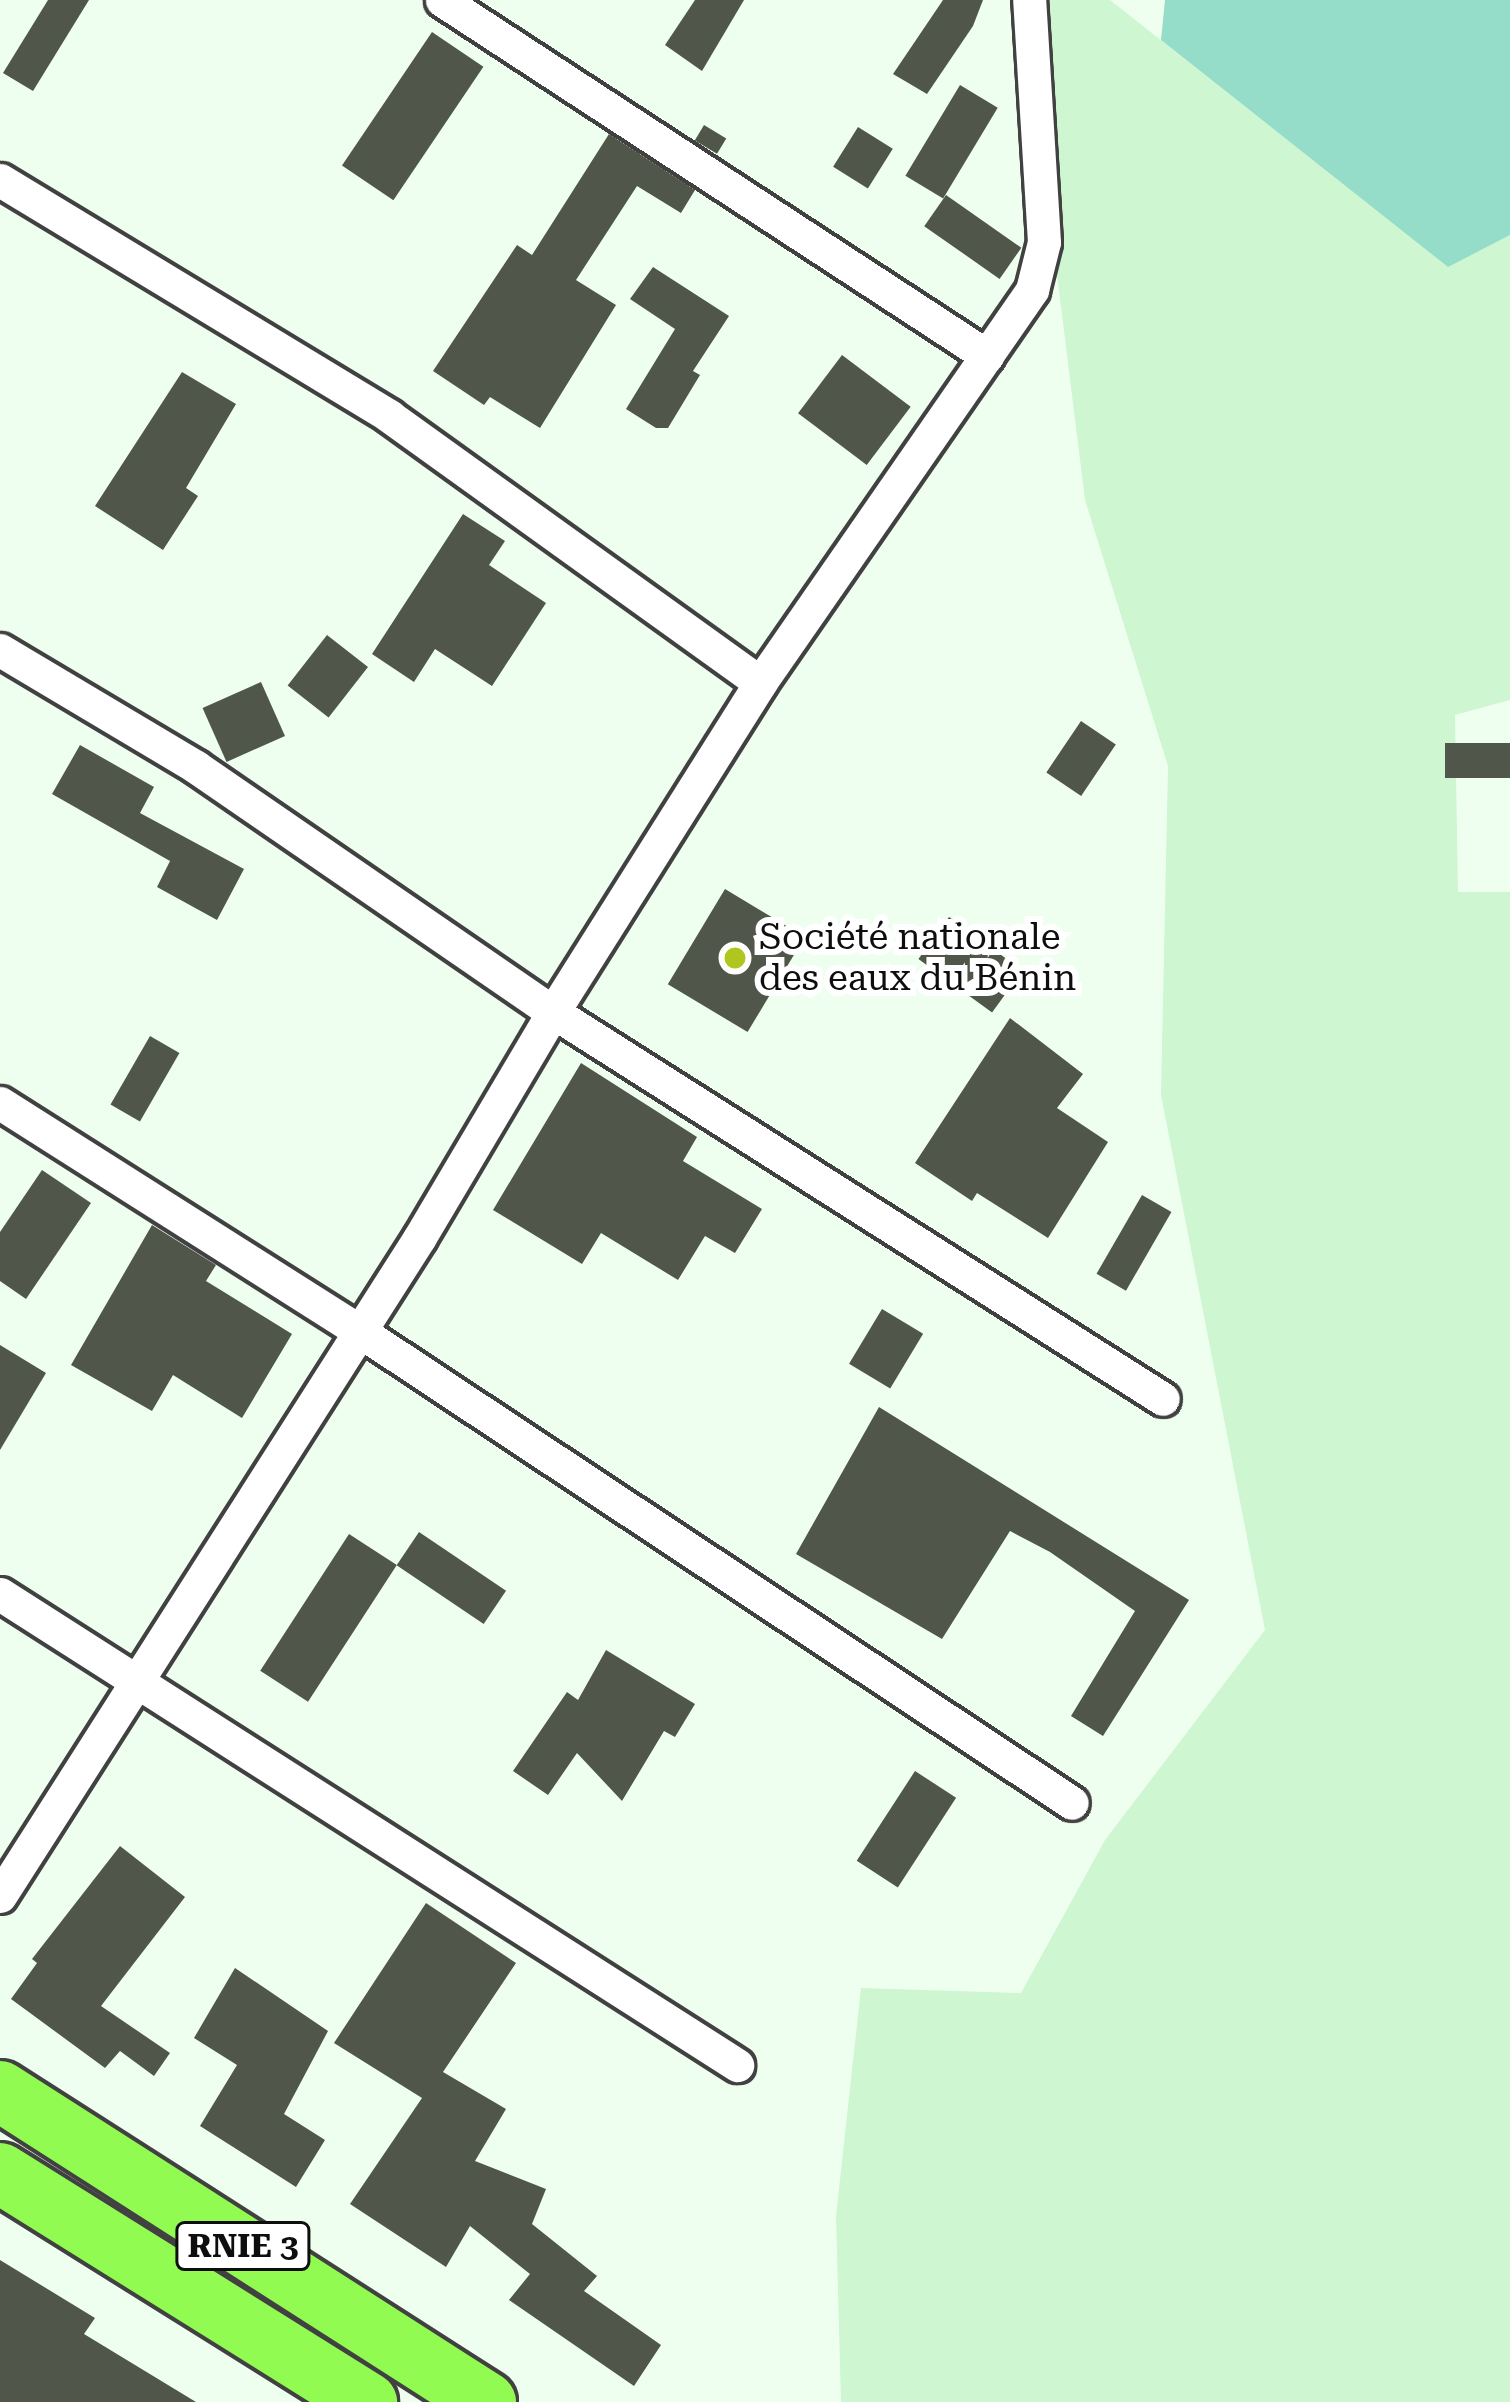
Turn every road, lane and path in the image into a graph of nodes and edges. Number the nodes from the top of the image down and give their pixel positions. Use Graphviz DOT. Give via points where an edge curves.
graph roads {
  1 [pos="442,0"];
  2 [pos="1029,0"];
  3 [pos="0,180"];
  4 [pos="987,356"];
  5 [pos="0,650"];
  6 [pos="760,683"];
  7 [pos="553,1012"];
  8 [pos="0,1103"];
  9 [pos="358,1330"];
  10 [pos="1163,1399"];
  11 [pos="0,1594"];
  12 [pos="136,1680"];
  13 [pos="1072,1803"];
  14 [pos="0,1896"];
  15 [pos="737,2065"];
  16 [pos="0,2091"];
  17 [pos="0,2173"];
  18 [pos="367,2402"];
  19 [pos="486,2402"];
  1 -- 4 [label="street"];
  2 -- 4 [label="street" via="1044,242 1032,290"];
  3 -- 6 [label="street" via="389,416"];
  4 -- 6 [label="street"];
  5 -- 7 [label="street" via="196,767"];
  6 -- 7 [label="street"];
  7 -- 9 [label="street"];
  7 -- 10 [label="street"];
  8 -- 9 [label="street"];
  9 -- 12 [label="street"];
  9 -- 13 [label="street"];
  11 -- 12 [label="street"];
  12 -- 14 [label="street"];
  12 -- 15 [label="street"];
  16 -- 19 [label="highway, RNIE 3"];
  17 -- 18 [label="highway, RNIE 3"];
}
